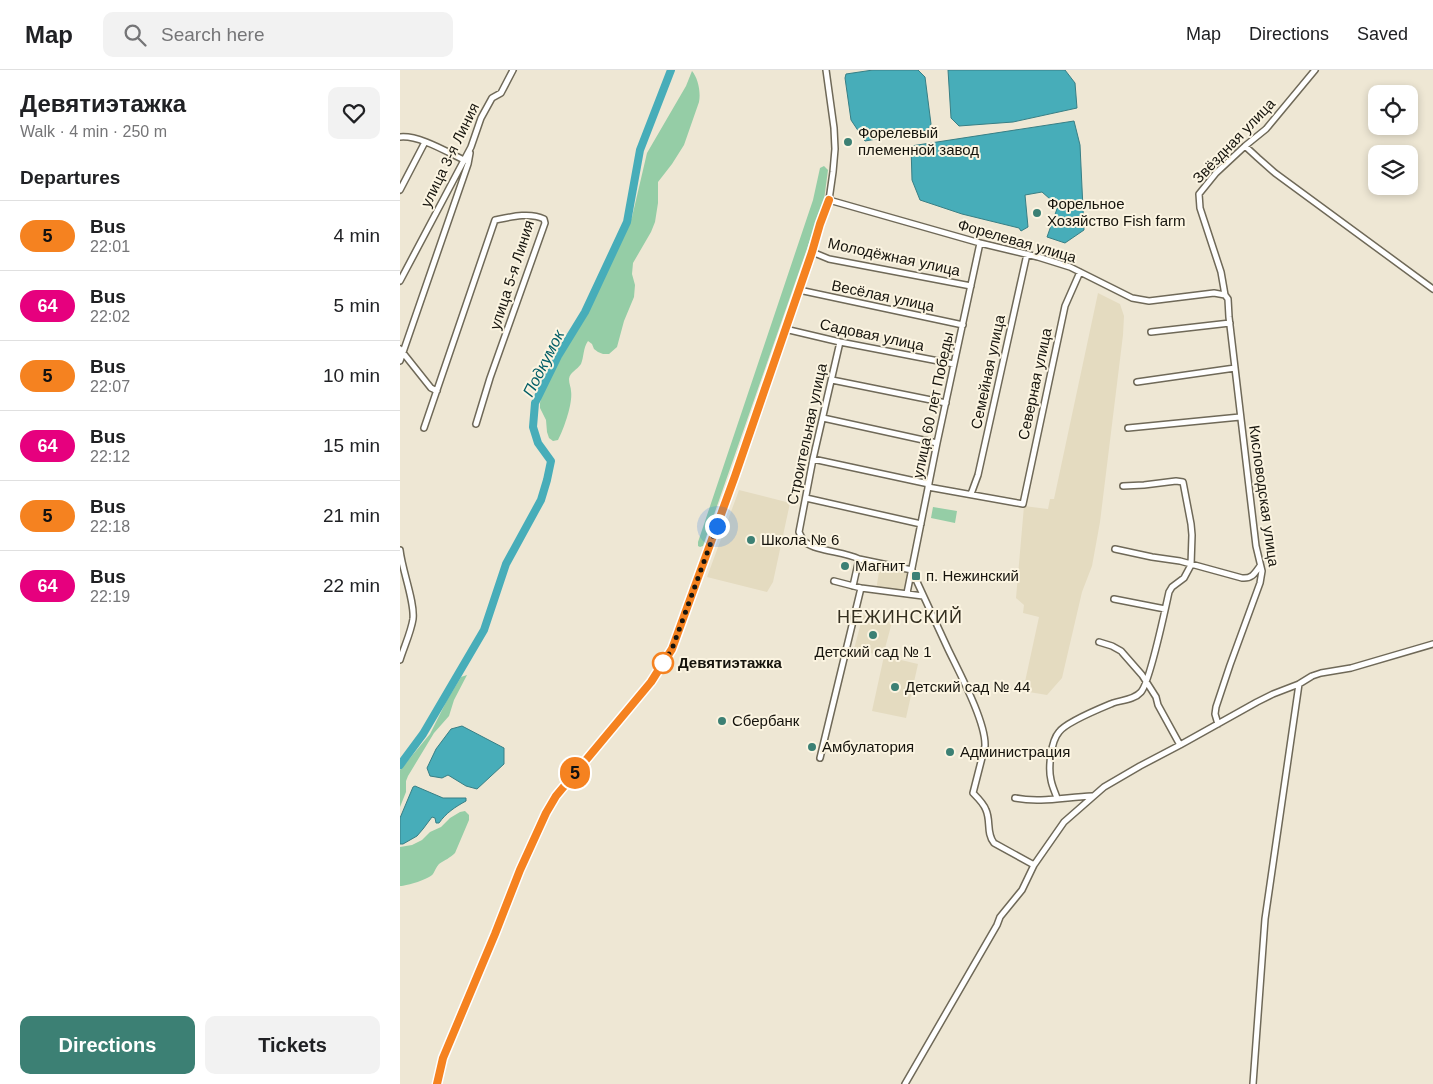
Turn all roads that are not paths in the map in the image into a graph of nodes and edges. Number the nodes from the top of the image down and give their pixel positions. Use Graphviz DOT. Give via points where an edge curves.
graph roads {
  1 [pos="513,70"];
  2 [pos="826,70"];
  3 [pos="1315,70"];
  4 [pos="400,137"];
  5 [pos="425,142"];
  6 [pos="1245,146"];
  7 [pos="471,147"];
  8 [pos="464,160"];
  9 [pos="400,190"];
  10 [pos="829,200"];
  11 [pos="980,243"];
  12 [pos="812,252"];
  13 [pos="1026,254"];
  14 [pos="1080,272"];
  15 [pos="400,281"];
  16 [pos="971,286"];
  17 [pos="1433,289"];
  18 [pos="799,290"];
  19 [pos="1225,295"];
  20 [pos="1230,323"];
  21 [pos="963,325"];
  22 [pos="785,329"];
  23 [pos="1151,332"];
  24 [pos="840,342"];
  25 [pos="401,351"];
  26 [pos="400,360"];
  27 [pos="954,364"];
  28 [pos="1235,368"];
  29 [pos="832,380"];
  30 [pos="1137,382"];
  31 [pos="437,391"];
  32 [pos="946,403"];
  33 [pos="1240,417"];
  34 [pos="823,418"];
  35 [pos="476,424"];
  36 [pos="424,428"];
  37 [pos="1128,428"];
  38 [pos="937,442"];
  39 [pos="813,459"];
  40 [pos="929,485"];
  41 [pos="1122,486"];
  42 [pos="971,494"];
  43 [pos="806,498"];
  44 [pos="921,524"];
  45 [pos="1115,549"];
  46 [pos="400,551"];
  47 [pos="858,559"];
  48 [pos="1191,565"];
  49 [pos="1260,566"];
  50 [pos="912,571"];
  51 [pos="834,581"];
  52 [pos="853,586"];
  53 [pos="861,588"];
  54 [pos="907,593"];
  55 [pos="923,596"];
  56 [pos="1114,599"];
  57 [pos="1165,609"];
  58 [pos="1099,642"];
  59 [pos="1433,644"];
  60 [pos="400,660"];
  61 [pos="1146,682"];
  62 [pos="1299,684"];
  63 [pos="1218,724"];
  64 [pos="1180,745"];
  65 [pos="820,758"];
  66 [pos="1092,796"];
  67 [pos="1015,798"];
  68 [pos="1058,798"];
  69 [pos="1034,865"];
  70 [pos="437,1084"];
  71 [pos="906,1084"];
  72 [pos="1253,1084"];
  1 -- 7 [label="street, улица 3-я Линия" via="501,93 492,98 481,118"];
  2 -- 10 [label="street" via="835,142"];
  3 -- 6 [label="street, Звёздная улица" via="1266,129"];
  4 -- 5 [label="street"];
  5 -- 8 [label="street"];
  5 -- 9 [label="street"];
  6 -- 17 [label="street" via="1275,173"];
  6 -- 19 [label="street, Звёздная улица" via="1199,194 1200,208 1221,272"];
  7 -- 8 [label="street, улица 3-я Линия"];
  7 -- 25 [label="street" via="468,164"];
  8 -- 15 [label="street, улица 3-я Линия"];
  10 -- 11 [label="street, Форелевая улица"];
  10 -- 12 [label="street"];
  11 -- 13 [label="street, Форелевая улица"];
  11 -- 16 [label="street, улица 60 лет Победы"];
  12 -- 16 [label="street, Молодёжная улица" via="829,259"];
  12 -- 18 [label="street"];
  13 -- 14 [label="street, Форелевая улица"];
  13 -- 42 [label="street, Семейная улица" via="978,475"];
  14 -- 19 [label="street, Форелевая улица" via="1132,298 1149,301 1214,293"];
  14 -- 42 [label="street, Северная улица" via="1065,306 1022,504"];
  16 -- 21 [label="street, улица 60 лет Победы"];
  18 -- 21 [label="street, Весёлая улица"];
  18 -- 22 [label="street"];
  19 -- 20 [label="street, Кисловодская улица" via="1229,303"];
  20 -- 23 [label="street"];
  20 -- 28 [label="street, Кисловодская улица"];
  21 -- 27 [label="street, улица 60 лет Победы"];
  22 -- 24 [label="street, Садовая улица"];
  22 -- 70 [label="street" via="672,649 651,682 556,796 546,813 443,1058"];
  24 -- 27 [label="street, Садовая улица"];
  24 -- 29 [label="street, Строительная улица"];
  25 -- 26 [label="street"];
  25 -- 31 [label="street"];
  27 -- 32 [label="street, улица 60 лет Победы"];
  28 -- 30 [label="street"];
  28 -- 33 [label="street, Кисловодская улица"];
  29 -- 32 [label="street"];
  29 -- 34 [label="street, Строительная улица"];
  31 -- 35 [label="street, улица 5-я Линия" via="495,220 521,215 544,219"];
  31 -- 36 [label="street, улица 5-я Линия"];
  32 -- 38 [label="street, улица 60 лет Победы"];
  33 -- 37 [label="street"];
  33 -- 49 [label="street, Кисловодская улица"];
  34 -- 38 [label="street"];
  34 -- 39 [label="street, Строительная улица"];
  38 -- 40 [label="street, улица 60 лет Победы"];
  39 -- 40 [label="street"];
  39 -- 43 [label="street, Строительная улица"];
  40 -- 42 [label="street"];
  40 -- 44 [label="street, улица 60 лет Победы"];
  41 -- 48 [label="street" via="1183,482 1192,529"];
  43 -- 44 [label="street"];
  43 -- 47 [label="street, Строительная улица" via="799,532 804,540 812,546"];
  44 -- 50 [label="street, улица 60 лет Победы"];
  45 -- 48 [label="street"];
  46 -- 60 [label="street" via="413,608 413,619"];
  47 -- 50 [label="street"];
  47 -- 52 [label="street"];
  48 -- 49 [label="street" via="1242,578 1254,574"];
  48 -- 57 [label="street" via="1184,578 1168,592"];
  49 -- 63 [label="street, Кисловодская улица" via="1262,577 1216,707"];
  50 -- 54 [label="street, улица 60 лет Победы"];
  50 -- 55 [label="street"];
  51 -- 52 [label="street"];
  52 -- 53 [label="street"];
  53 -- 54 [label="street"];
  53 -- 65 [label="street"];
  54 -- 55 [label="street"];
  55 -- 69 [label="street" via="983,731 985,741 973,793 986,810 992,840"];
  56 -- 57 [label="street"];
  57 -- 61 [label="street"];
  58 -- 61 [label="street" via="1121,651"];
  59 -- 62 [label="street" via="1321,673"];
  61 -- 64 [label="street"];
  61 -- 68 [label="street" via="1135,697 1114,703 1066,725 1058,732 1050,774"];
  62 -- 63 [label="street" via="1273,694"];
  62 -- 72 [label="street" via="1265,919"];
  63 -- 64 [label="street"];
  64 -- 66 [label="street" via="1104,786"];
  66 -- 68 [label="street"];
  66 -- 69 [label="street" via="1064,822"];
  67 -- 68 [label="street"];
  69 -- 71 [label="street" via="1022,890 1000,918"];
}
